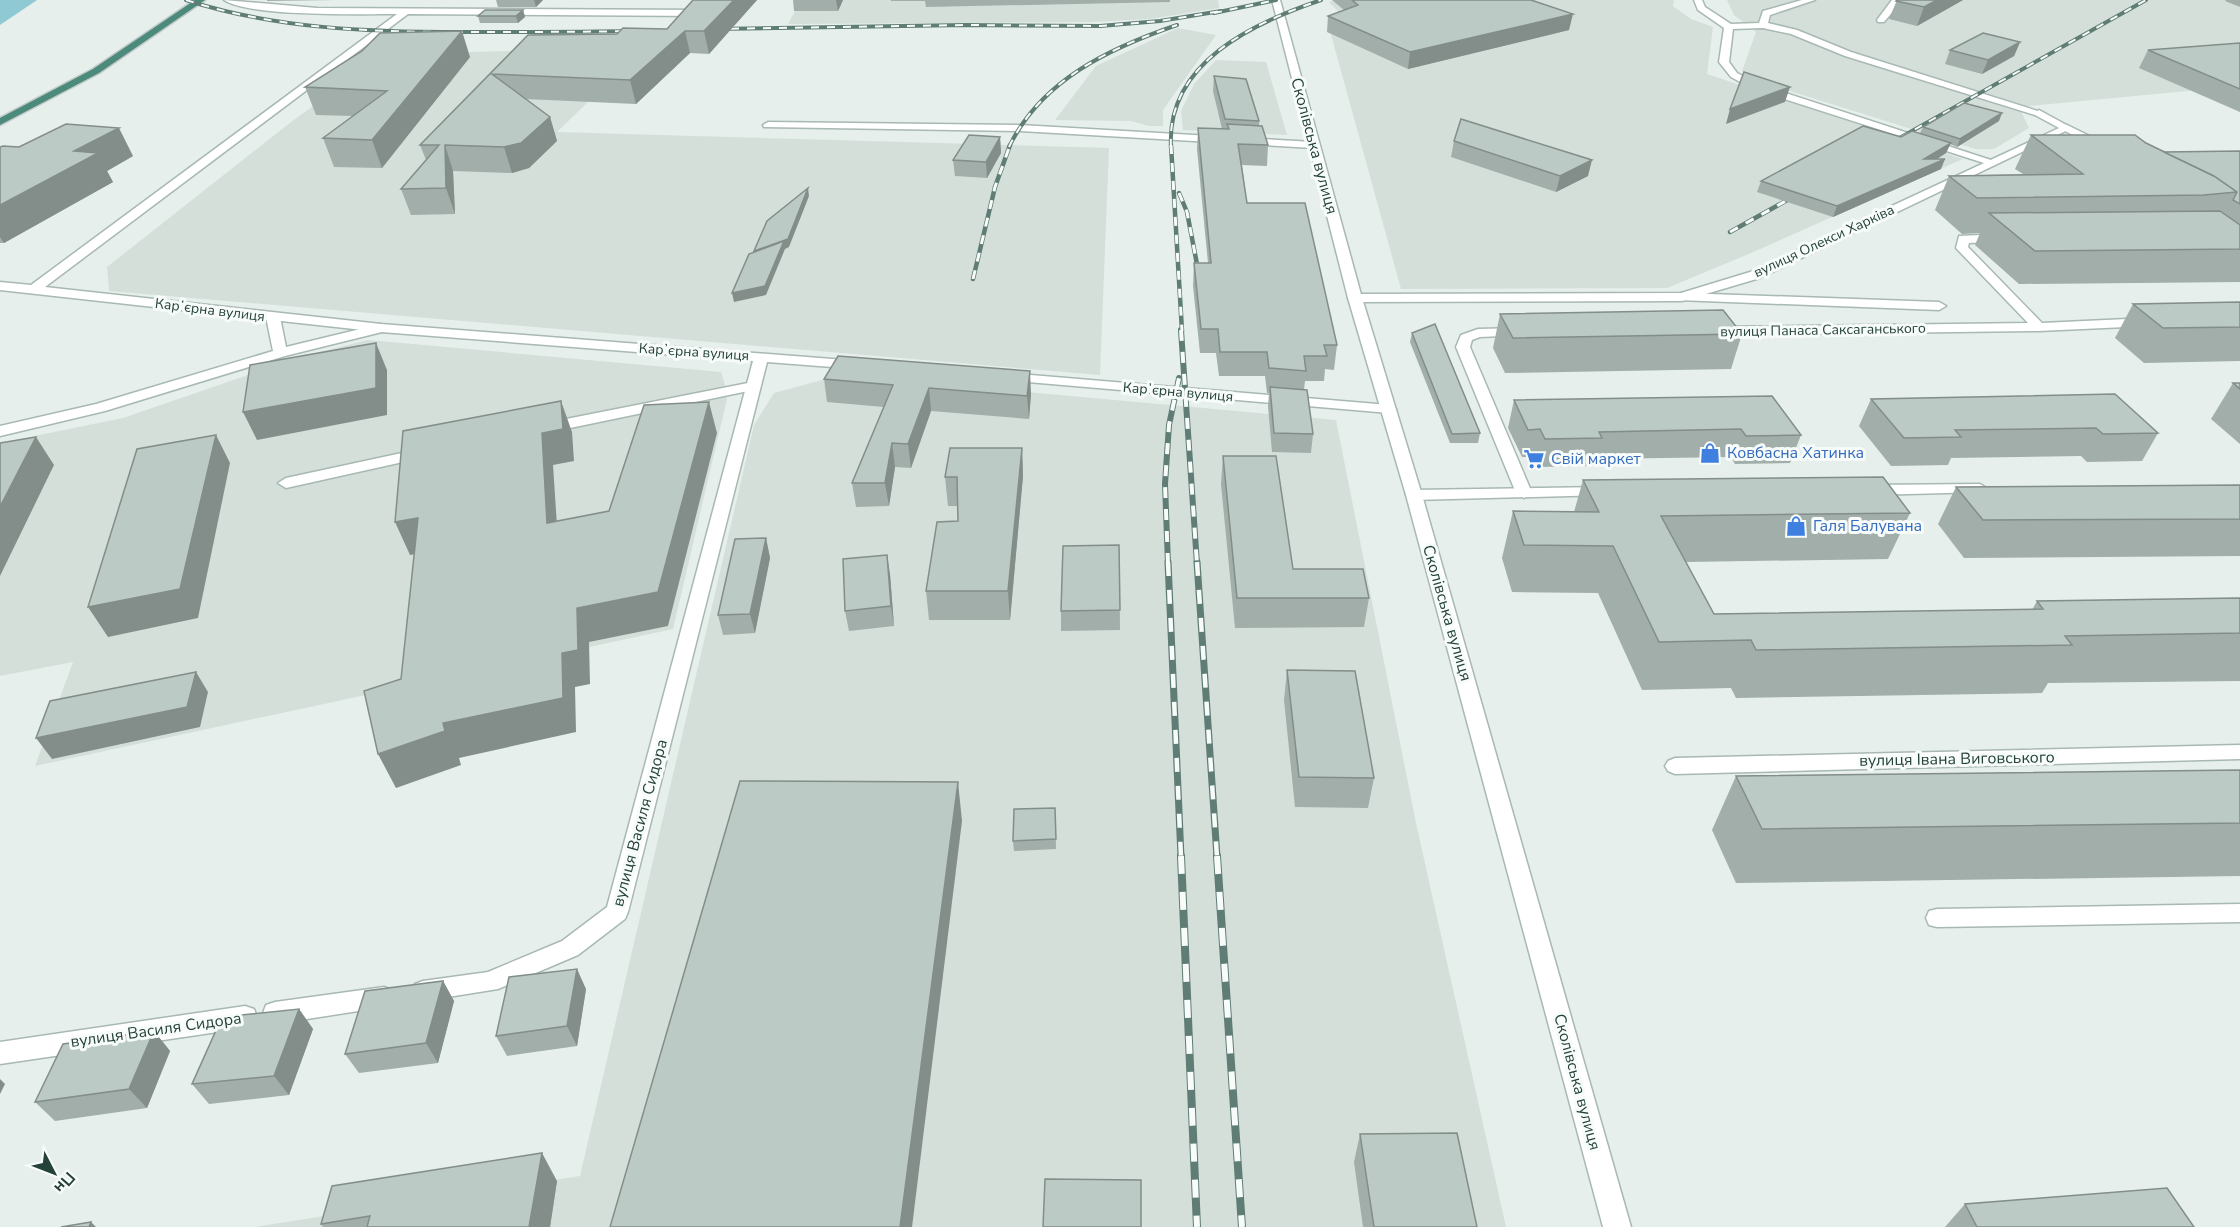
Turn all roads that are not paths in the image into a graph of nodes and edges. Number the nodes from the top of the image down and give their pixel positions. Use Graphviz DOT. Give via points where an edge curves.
graph roads {
  1 [pos="201,0"];
  2 [pos="228,0"];
  3 [pos="458,0"];
  4 [pos="1276,0"];
  5 [pos="1698,0"];
  6 [pos="1811,0"];
  7 [pos="1896,0"];
  8 [pos="254,3"];
  9 [pos="444,12"];
  10 [pos="404,13"];
  11 [pos="711,13"];
  12 [pos="1881,20"];
  13 [pos="1763,25"];
  14 [pos="1729,27"];
  15 [pos="0,122"];
  16 [pos="768,124"];
  17 [pos="2067,128"];
  18 [pos="1313,145"];
  19 [pos="2112,154"];
  20 [pos="1990,162"];
  21 [pos="2009,238"];
  22 [pos="0,286"];
  23 [pos="33,290"];
  24 [pos="1682,297"];
  25 [pos="1355,298"];
  26 [pos="1939,306"];
  27 [pos="273,317"];
  28 [pos="2157,322"];
  29 [pos="2039,327"];
  30 [pos="381,328"];
  31 [pos="1705,331"];
  32 [pos="1538,332"];
  33 [pos="280,353"];
  34 [pos="761,357"];
  35 [pos="868,366"];
  36 [pos="998,377"];
  37 [pos="753,386"];
  38 [pos="1389,409"];
  39 [pos="0,431"];
  40 [pos="533,431"];
  41 [pos="442,449"];
  42 [pos="286,483"];
  43 [pos="2001,488"];
  44 [pos="1858,490"];
  45 [pos="1620,492"];
  46 [pos="1524,493"];
  47 [pos="1414,495"];
  48 [pos="2240,752"];
  49 [pos="1675,766"];
  50 [pos="2240,913"];
  51 [pos="1937,918"];
  52 [pos="0,1053"];
  53 [pos="1617,1227"];
  1 -- 15 [label="highway" via="96,71"];
  2 -- 8 [label="street"];
  3 -- 9 [label="street"];
  4 -- 18 [label="street, Сколівська вулиця"];
  5 -- 14 [label="street" via="1701,8"];
  6 -- 13 [label="street" via="1766,13"];
  7 -- 12 [label="street"];
  8 -- 10 [label="street"];
  9 -- 10 [label="street"];
  9 -- 11 [label="street"];
  10 -- 23 [label="street"];
  13 -- 14 [label="street"];
  13 -- 17 [label="street" via="2039,113"];
  14 -- 20 [label="street" via="1724,62 1734,75 1757,87"];
  16 -- 18 [label="street" via="1020,128"];
  17 -- 19 [label="street"];
  17 -- 20 [label="street, вулиця Олекси Харківа"];
  18 -- 25 [label="street, Сколівська вулиця"];
  20 -- 24 [label="street, вулиця Олекси Харківа" via="1755,275"];
  21 -- 29 [label="street" via="1963,239 1962,248"];
  22 -- 23 [label="street, Карʼєрна вулиця"];
  23 -- 27 [label="street, Карʼєрна вулиця"];
  24 -- 25 [label="street, вулиця Олекси Харківа"];
  24 -- 26 [label="street"];
  25 -- 38 [label="street, Сколівська вулиця"];
  27 -- 30 [label="street, Карʼєрна вулиця"];
  27 -- 33 [label="street"];
  28 -- 29 [label="street, вулиця Панаса Саксаганського"];
  29 -- 31 [label="street, вулиця Панаса Саксаганського"];
  30 -- 33 [label="street"];
  30 -- 34 [label="street, Карʼєрна вулиця"];
  32 -- 46 [label="street" via="1478,333 1466,338 1463,346"];
  33 -- 39 [label="street" via="100,408"];
  34 -- 35 [label="street, Карʼєрна вулиця"];
  34 -- 37 [label="street, вулиця Василя Сидора"];
  36 -- 38 [label="street, Карʼєрна вулиця"];
  37 -- 40 [label="street"];
  37 -- 52 [label="street, вулиця Василя Сидора" via="618,912 570,948 490,982"];
  38 -- 47 [label="street, Сколівська вулиця"];
  41 -- 42 [label="street"];
  43 -- 44 [label="street"];
  45 -- 46 [label="street"];
  46 -- 47 [label="street"];
  47 -- 53 [label="street, Сколівська вулиця"];
  48 -- 49 [label="street, вулиця Івана Виговського"];
  50 -- 51 [label="street"];
}
